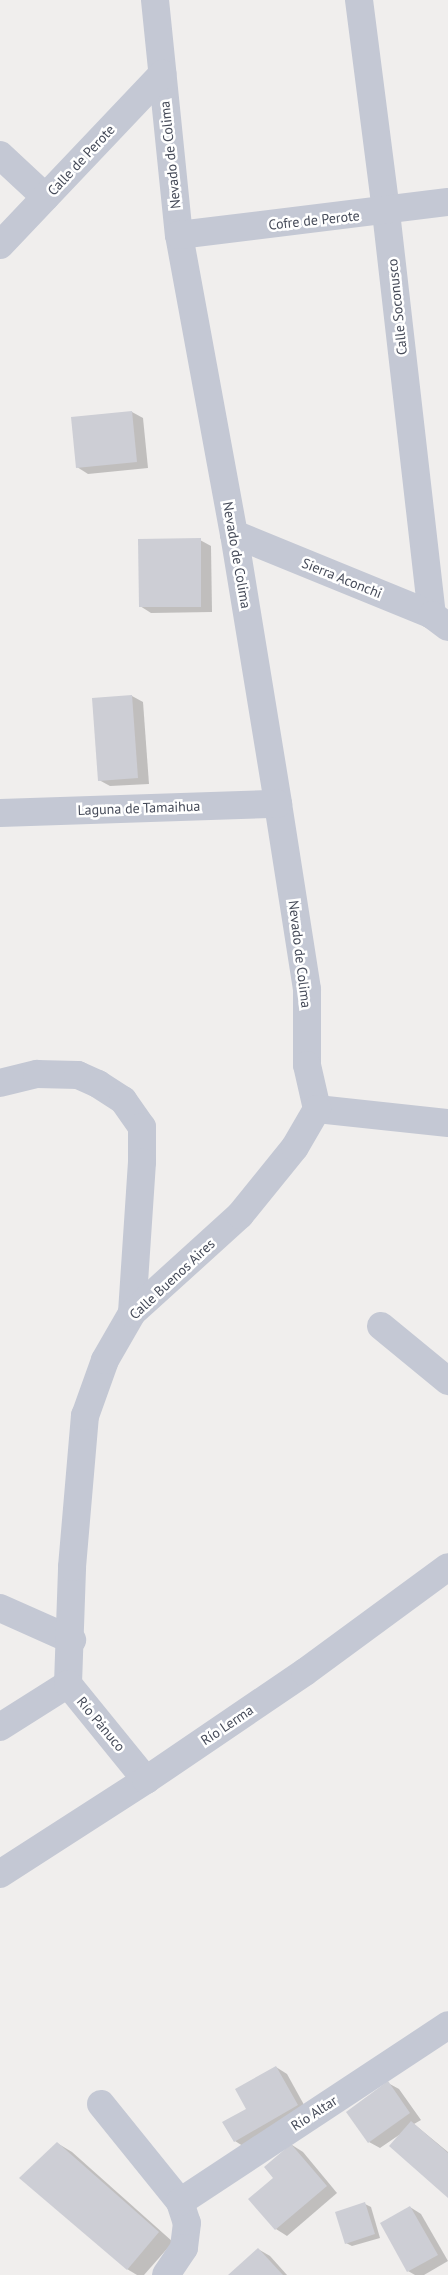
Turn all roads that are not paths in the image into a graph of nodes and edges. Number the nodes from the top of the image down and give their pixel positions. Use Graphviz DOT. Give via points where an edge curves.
graph roads {
  1 [pos="155,0"];
  2 [pos="359,0"];
  3 [pos="162,74"];
  4 [pos="0,154"];
  5 [pos="45,198"];
  6 [pos="448,202"];
  7 [pos="386,212"];
  8 [pos="179,235"];
  9 [pos="0,245"];
  10 [pos="234,534"];
  11 [pos="440,621"];
  12 [pos="278,804"];
  13 [pos="0,812"];
  14 [pos="0,1083"];
  15 [pos="317,1109"];
  16 [pos="448,1123"];
  17 [pos="132,1313"];
  18 [pos="381,1326"];
  19 [pos="448,1381"];
  20 [pos="448,1567"];
  21 [pos="0,1608"];
  22 [pos="72,1640"];
  23 [pos="68,1684"];
  24 [pos="0,1727"];
  25 [pos="146,1780"];
  26 [pos="0,1874"];
  27 [pos="448,2024"];
  28 [pos="101,2104"];
  29 [pos="180,2202"];
  30 [pos="166,2275"];
  1 -- 3 [label="street, Nevado de Colima"];
  2 -- 7 [label="street, Calle Soconusco"];
  3 -- 5 [label="street, Calle de Perote"];
  3 -- 8 [label="street, Nevado de Colima"];
  4 -- 5 [label="street"];
  5 -- 9 [label="street, Calle de Perote"];
  6 -- 7 [label="street, Cofre de Perote"];
  7 -- 8 [label="street, Cofre de Perote"];
  7 -- 11 [label="street, Calle Soconusco"];
  8 -- 10 [label="street, Nevado de Colima"];
  10 -- 11 [label="street, Sierra Aconchi"];
  10 -- 12 [label="street, Nevado de Colima"];
  12 -- 13 [label="street, Laguna de Tamaihua"];
  12 -- 15 [label="street, Nevado de Colima" via="307,990 307,1065"];
  14 -- 17 [label="street" via="37,1074 78,1075 123,1100 142,1127"];
  15 -- 16 [label="street"];
  15 -- 17 [label="street, Calle Buenos Aires" via="295,1147 240,1215"];
  17 -- 22 [label="street, Calle Buenos Aires" via="105,1360 85,1416 72,1567"];
  18 -- 19 [label="street"];
  20 -- 25 [label="street, Río Lerma" via="305,1672"];
  21 -- 22 [label="street"];
  22 -- 23 [label="street, Calle Buenos Aires"];
  23 -- 24 [label="street, Río Pánuco"];
  23 -- 25 [label="street, Río Pánuco"];
  25 -- 26 [label="street, Río Lerma"];
  27 -- 29 [label="street, Río Altar"];
  28 -- 29 [label="street"];
  29 -- 30 [label="street" via="187,2223 184,2248"];
}
